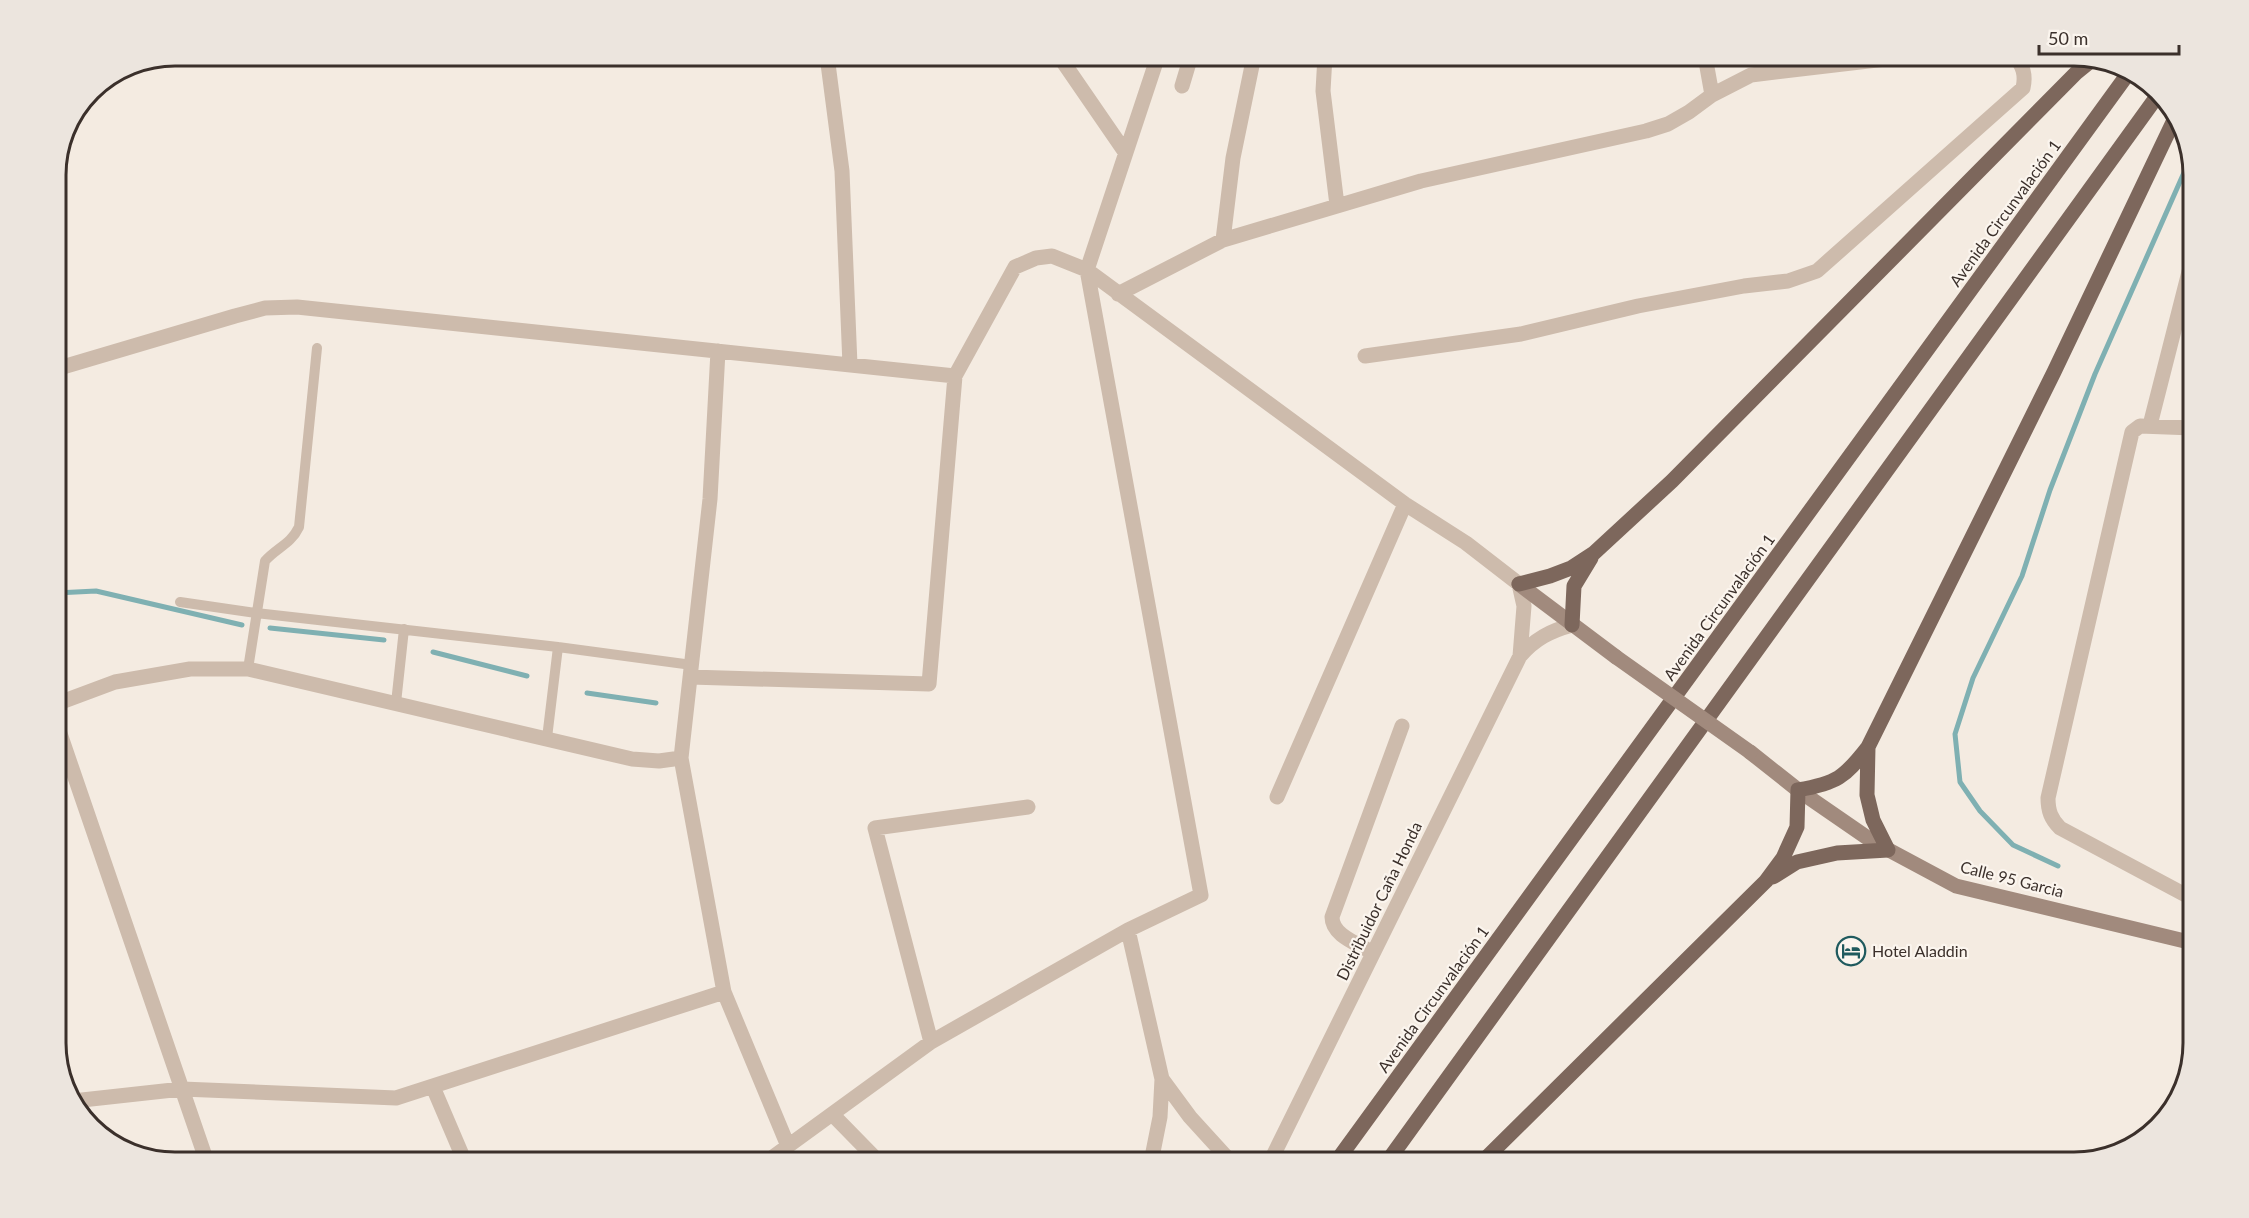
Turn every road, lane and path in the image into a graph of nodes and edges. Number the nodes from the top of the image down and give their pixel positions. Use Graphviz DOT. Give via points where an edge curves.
graph roads {
  1 [pos="828,66"];
  2 [pos="1066,66"];
  3 [pos="1155,66"];
  4 [pos="1188,66"];
  5 [pos="1252,66"];
  6 [pos="1324,66"];
  7 [pos="1707,66"];
  8 [pos="1827,66"];
  9 [pos="2022,66"];
  10 [pos="2084,67"];
  11 [pos="2125,78"];
  12 [pos="1182,86"];
  13 [pos="1712,94"];
  14 [pos="2154,101"];
  15 [pos="2171,126"];
  16 [pos="1125,152"];
  17 [pos="1337,205"];
  18 [pos="1223,240"];
  19 [pos="1088,270"];
  20 [pos="1118,294"];
  21 [pos="2183,295"];
  22 [pos="317,348"];
  23 [pos="718,351"];
  24 [pos="1365,356"];
  25 [pos="850,365"];
  26 [pos="66,366"];
  27 [pos="955,376"];
  28 [pos="2150,425"];
  29 [pos="2183,427"];
  30 [pos="1405,504"];
  31 [pos="1594,553"];
  32 [pos="1519,584"];
  33 [pos="180,602"];
  34 [pos="256,613"];
  35 [pos="1572,625"];
  36 [pos="404,629"];
  37 [pos="558,647"];
  38 [pos="1520,656"];
  39 [pos="248,669"];
  40 [pos="691,671"];
  41 [pos="66,700"];
  42 [pos="396,703"];
  43 [pos="1402,726"];
  44 [pos="547,738"];
  45 [pos="1868,747"];
  46 [pos="66,751"];
  47 [pos="681,758"];
  48 [pos="1798,790"];
  49 [pos="1277,797"];
  50 [pos="1028,807"];
  51 [pos="1888,850"];
  52 [pos="1766,881"];
  53 [pos="2183,894"];
  54 [pos="1128,930"];
  55 [pos="2183,941"];
  56 [pos="1373,953"];
  57 [pos="724,992"];
  58 [pos="931,1042"];
  59 [pos="1162,1079"];
  60 [pos="433,1087"];
  61 [pos="182,1089"];
  62 [pos="82,1100"];
  63 [pos="833,1115"];
  64 [pos="788,1146"];
  65 [pos="204,1152"];
  66 [pos="461,1152"];
  67 [pos="780,1152"];
  68 [pos="869,1152"];
  69 [pos="1153,1152"];
  70 [pos="1222,1152"];
  71 [pos="1275,1152"];
  72 [pos="1343,1152"];
  73 [pos="1394,1152"];
  74 [pos="1492,1152"];
  1 -- 25 [label="street" via="842,171"];
  2 -- 16 [label="street"];
  3 -- 16 [label="street"];
  4 -- 12 [label="street"];
  5 -- 18 [label="street" via="1233,158"];
  6 -- 17 [label="street" via="1323,91"];
  7 -- 13 [label="street"];
  8 -- 13 [label="street" via="1751,75"];
  9 -- 24 [label="street" via="2026,77 2023,88 1817,271 1788,281 1638,306 1521,334"];
  10 -- 31 [label="main road" via="1672,482"];
  11 -- 72 [label="main road, Avenida Circunvalación 1"];
  13 -- 17 [label="street" via="1668,124 1646,131 1421,181"];
  14 -- 73 [label="main road"];
  15 -- 45 [label="main road"];
  16 -- 19 [label="street"];
  17 -- 18 [label="street"];
  18 -- 20 [label="street"];
  19 -- 20 [label="street"];
  19 -- 27 [label="street" via="1052,256 1015,267"];
  19 -- 54 [label="street" via="1201,895"];
  20 -- 30 [label="street"];
  21 -- 28 [label="street"];
  22 -- 34 [label="lane" via="299,528 265,561"];
  23 -- 25 [label="street"];
  23 -- 26 [label="street" via="297,307 265,308"];
  23 -- 40 [label="street" via="710,499"];
  25 -- 27 [label="street"];
  27 -- 40 [label="street" via="929,684"];
  28 -- 29 [label="street"];
  28 -- 53 [label="street" via="2132,432 2048,806 2060,828"];
  30 -- 32 [label="street" via="1466,543"];
  30 -- 49 [label="street"];
  31 -- 32 [label="main road" via="1571,568"];
  31 -- 35 [label="main road" via="1574,586"];
  32 -- 35 [label="street, Calle 95 Garcia"];
  32 -- 38 [label="street, Distribuidor Caña Honda" via="1524,606"];
  33 -- 34 [label="lane"];
  34 -- 36 [label="lane"];
  34 -- 39 [label="lane"];
  35 -- 38 [label="street, Distribuidor Caña Honda" via="1532,642"];
  35 -- 48 [label="street, Calle 95 Garcia, bridge"];
  36 -- 37 [label="lane"];
  36 -- 42 [label="lane"];
  37 -- 40 [label="lane"];
  37 -- 44 [label="lane"];
  38 -- 56 [label="street, Distribuidor Caña Honda"];
  39 -- 41 [label="street" via="190,669 115,682"];
  39 -- 42 [label="street"];
  40 -- 47 [label="street"];
  42 -- 44 [label="street"];
  43 -- 56 [label="street" via="1332,917 1336,931"];
  44 -- 47 [label="street" via="632,759"];
  45 -- 48 [label="main road" via="1850,770 1827,785"];
  45 -- 51 [label="main road" via="1867,795 1873,820"];
  46 -- 61 [label="street"];
  47 -- 57 [label="street"];
  48 -- 51 [label="street, Calle 95 Garcia"];
  48 -- 52 [label="main road" via="1797,827 1783,858"];
  50 -- 58 [label="street" via="875,828"];
  51 -- 52 [label="main road" via="1837,853 1797,862"];
  51 -- 55 [label="street, Calle 95 Garcia" via="1956,886"];
  52 -- 74 [label="main road"];
  54 -- 58 [label="street"];
  54 -- 59 [label="street"];
  56 -- 71 [label="street, Distribuidor Caña Honda"];
  57 -- 60 [label="street"];
  57 -- 64 [label="street"];
  58 -- 63 [label="street"];
  59 -- 69 [label="street"];
  59 -- 70 [label="street"];
  60 -- 61 [label="street" via="396,1098"];
  60 -- 66 [label="street"];
  61 -- 62 [label="street"];
  61 -- 65 [label="street"];
  63 -- 64 [label="street"];
  63 -- 68 [label="street"];
  64 -- 67 [label="street"];
}
